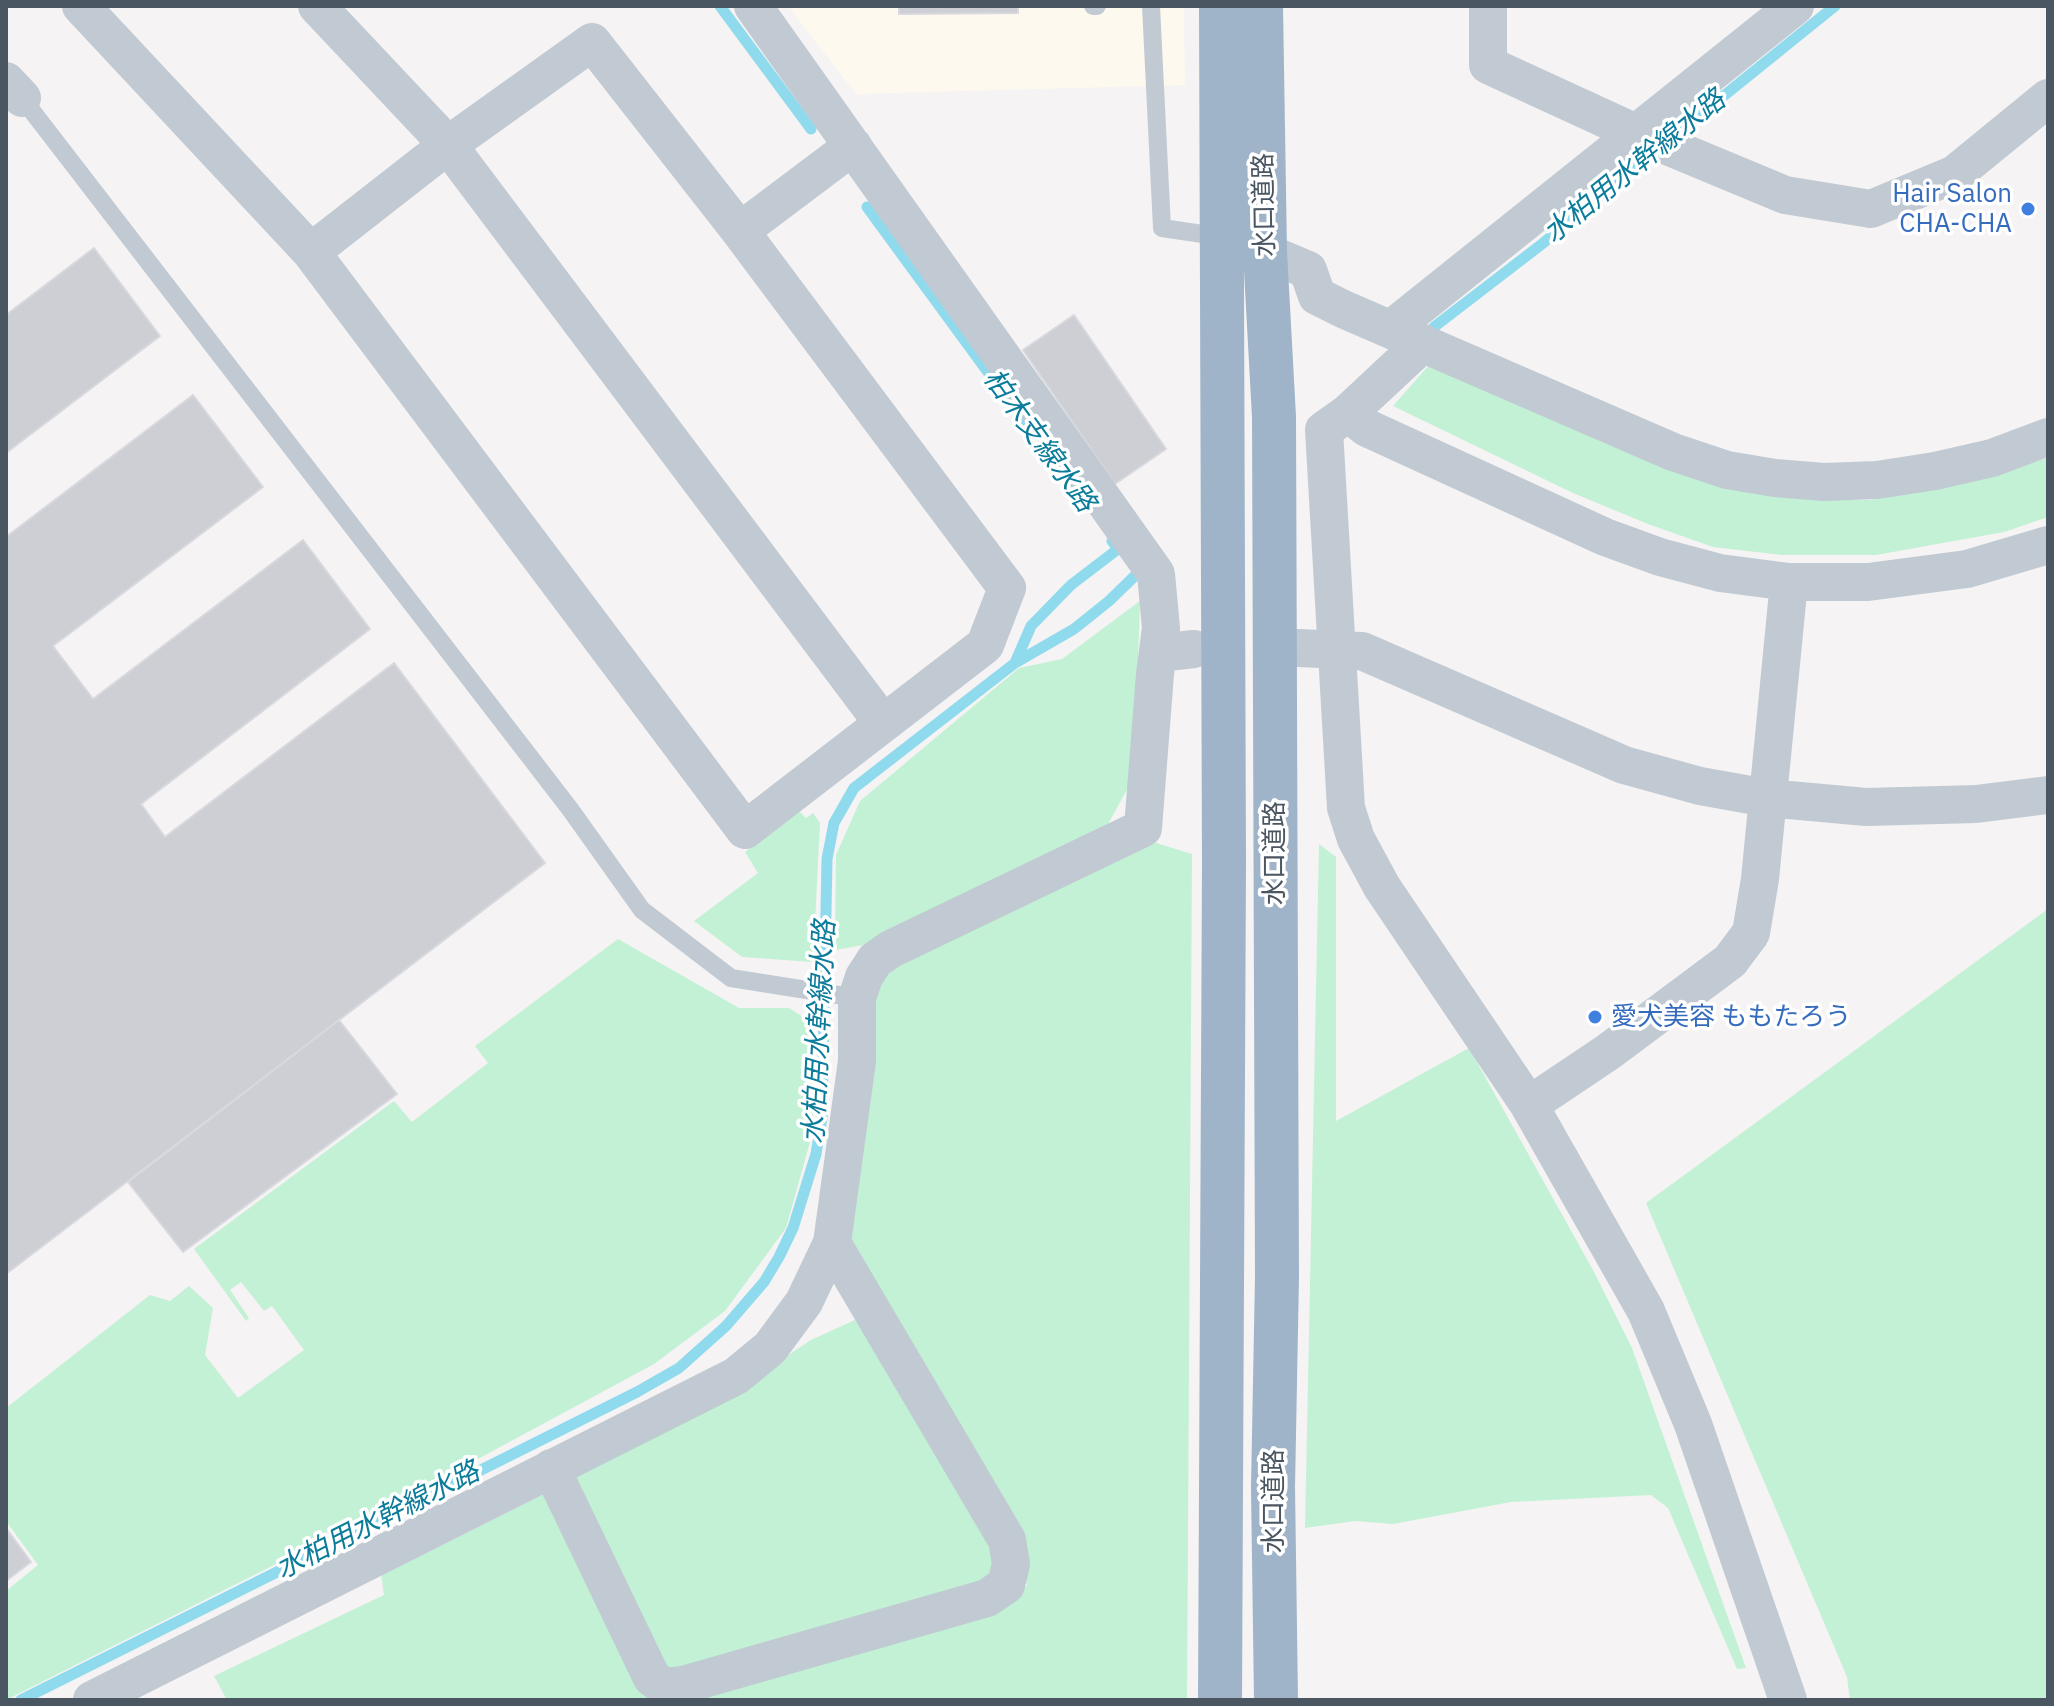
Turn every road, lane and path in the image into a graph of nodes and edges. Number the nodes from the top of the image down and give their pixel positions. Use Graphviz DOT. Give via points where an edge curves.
graph roads {
  1 [pos="81,6"];
  2 [pos="317,6"];
  3 [pos="753,6"];
  4 [pos="1151,6"];
  5 [pos="1221,6"];
  6 [pos="1261,6"];
  7 [pos="1488,6"];
  8 [pos="1795,6"];
  9 [pos="14,90"];
  10 [pos="2048,98"];
  11 [pos="1641,135"];
  12 [pos="448,145"];
  13 [pos="853,146"];
  14 [pos="740,231"];
  15 [pos="1223,237"];
  16 [pos="311,252"];
  17 [pos="1265,252"];
  18 [pos="1407,336"];
  19 [pos="1348,413"];
  20 [pos="2048,437"];
  21 [pos="2048,545"];
  22 [pos="1789,582"];
  23 [pos="1317,649"];
  24 [pos="882,722"];
  25 [pos="2048,795"];
  26 [pos="1767,798"];
  27 [pos="849,996"];
  28 [pos="1529,1105"];
  29 [pos="832,1243"];
  30 [pos="551,1468"];
  31 [pos="92,1700"];
  32 [pos="1220,1700"];
  33 [pos="1276,1700"];
  34 [pos="1788,1700"];
  1 -- 16 [label="street"];
  2 -- 12 [label="street"];
  3 -- 13 [label="street"];
  4 -- 15 [label="lane" via="1162,228"];
  5 -- 15 [label="highway, 水口道路"];
  6 -- 17 [label="highway, 水口道路"];
  7 -- 11 [label="street" via="1488,65"];
  8 -- 11 [label="street"];
  9 -- 27 [label="lane" via="561,796 642,910 731,978"];
  10 -- 11 [label="street" via="1955,174 1871,209 1785,195"];
  11 -- 18 [label="street"];
  12 -- 14 [label="street" via="592,42"];
  12 -- 16 [label="street"];
  12 -- 24 [label="street"];
  13 -- 14 [label="street"];
  13 -- 27 [label="street" via="1149,564 1161,628 1176,651 1143,828 891,949 875,960"];
  14 -- 24 [label="street" via="1007,588 985,645"];
  15 -- 32 [label="highway, 水口道路"];
  16 -- 24 [label="street" via="745,830"];
  17 -- 18 [label="street" via="1308,270 1317,296"];
  17 -- 33 [label="highway, 水口道路" via="1274,417"];
  18 -- 19 [label="street"];
  18 -- 20 [label="street" via="1673,452 1727,470 1775,478 1877,480 1992,458"];
  19 -- 22 [label="street" via="1367,428 1605,537 1720,573"];
  19 -- 23 [label="street" via="1324,430"];
  21 -- 22 [label="street" via="1918,577"];
  22 -- 26 [label="street"];
  23 -- 26 [label="street" via="1362,651 1624,765"];
  23 -- 28 [label="street" via="1356,839 1382,887"];
  25 -- 26 [label="street" via="1902,808"];
  26 -- 28 [label="street" via="1751,933 1730,961"];
  27 -- 29 [label="street" via="857,1061"];
  28 -- 34 [label="street" via="1646,1311 1693,1424"];
  29 -- 30 [label="street" via="804,1302 770,1348 736,1376"];
  29 -- 30 [label="street" via="1007,1540 1011,1564 1006,1585 987,1598 665,1687 652,1678"];
  30 -- 31 [label="street"];
}
